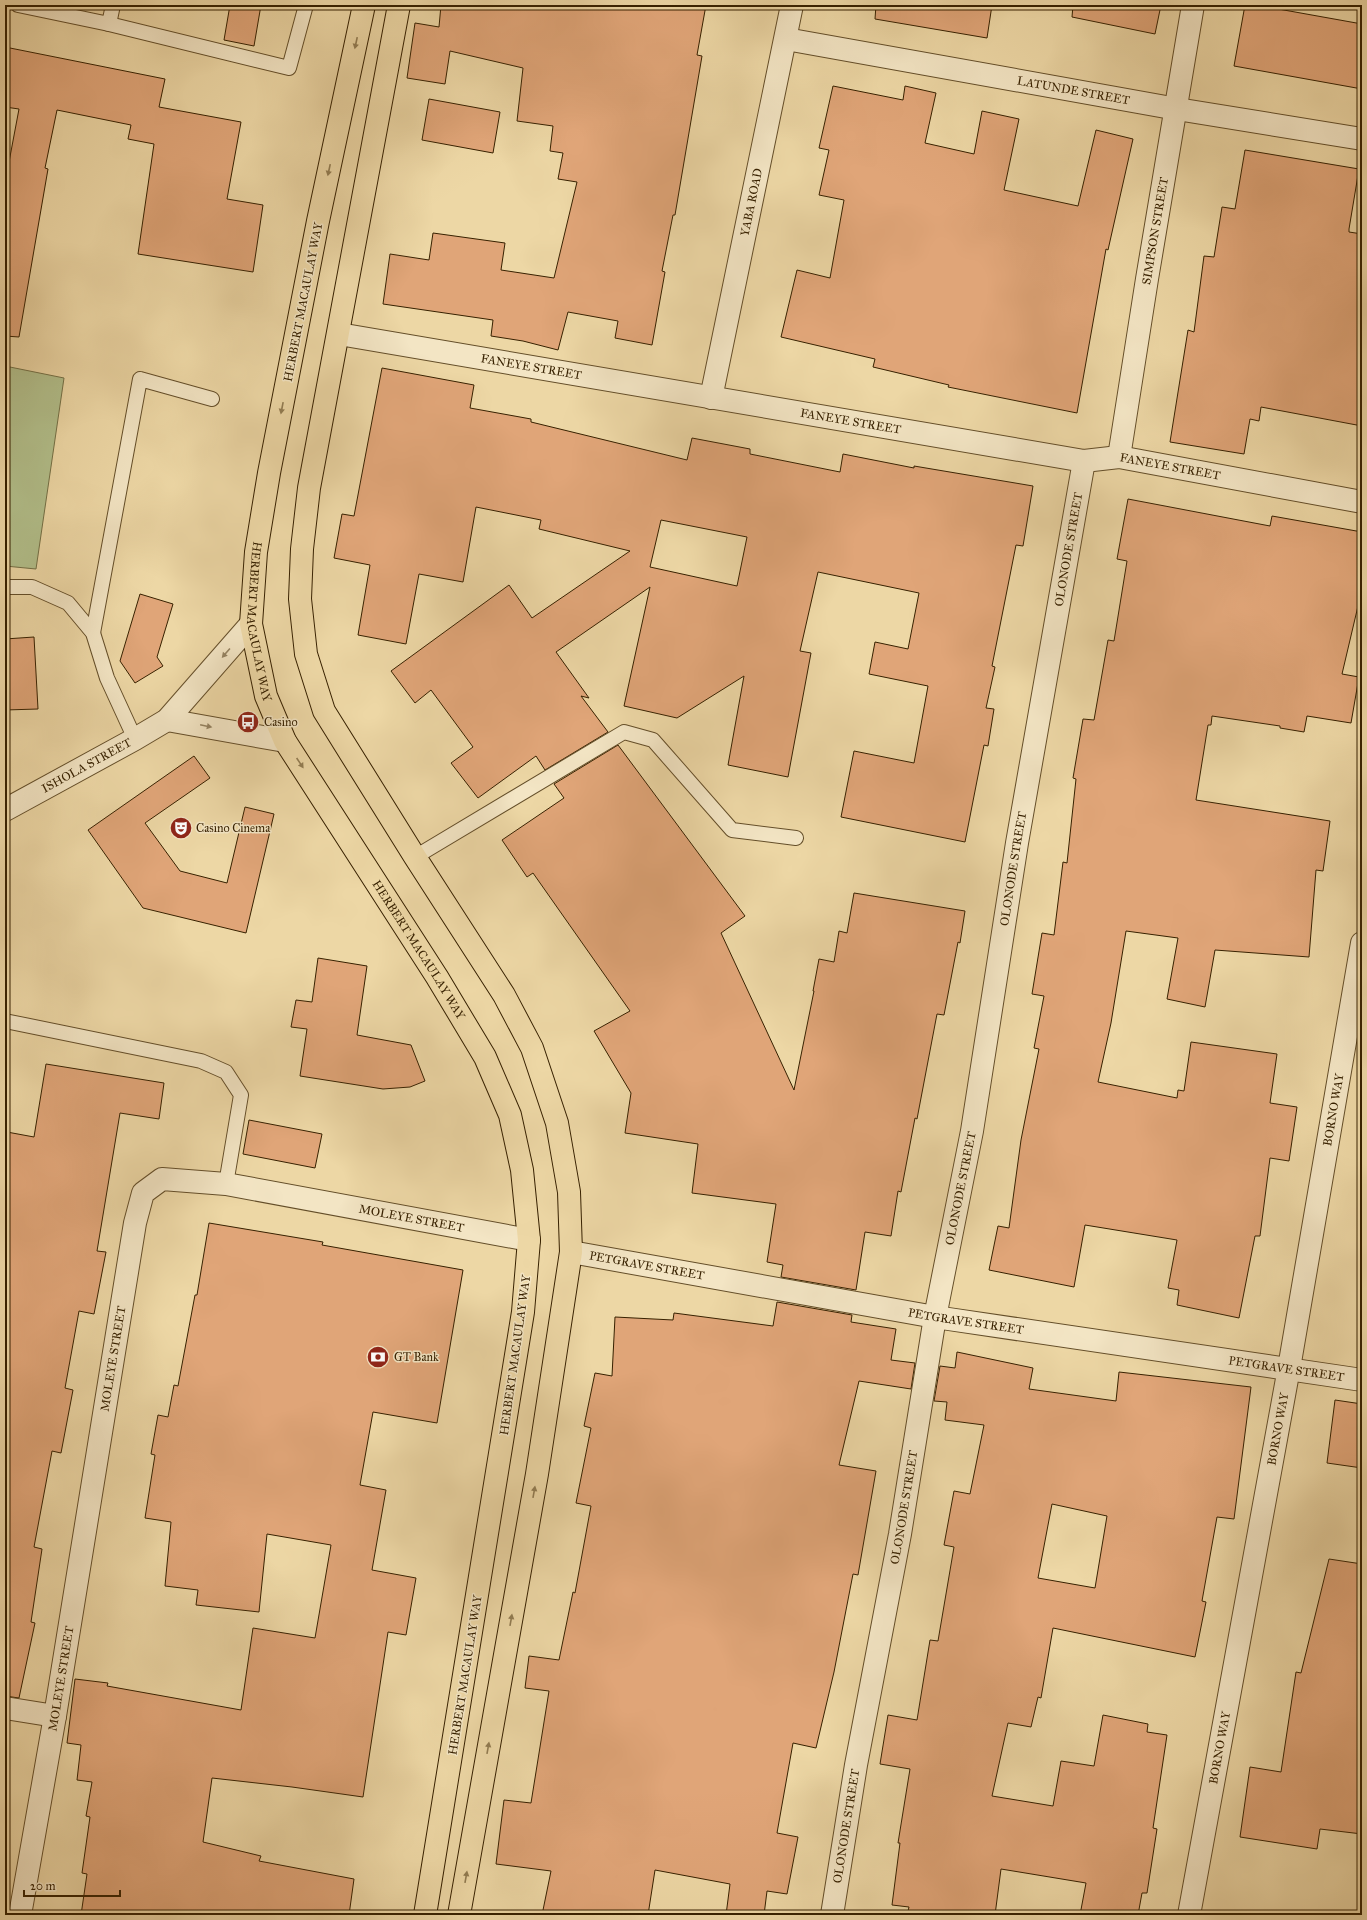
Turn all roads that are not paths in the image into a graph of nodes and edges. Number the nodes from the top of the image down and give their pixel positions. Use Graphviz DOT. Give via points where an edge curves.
graph roads {
  1 [pos="18,5"];
  2 [pos="113,5"];
  3 [pos="306,5"];
  4 [pos="364,5"];
  5 [pos="399,5"];
  6 [pos="792,5"];
  7 [pos="1194,5"];
  8 [pos="108,24"];
  9 [pos="786,39"];
  10 [pos="1177,109"];
  11 [pos="1362,139"];
  12 [pos="338,334"];
  13 [pos="711,398"];
  14 [pos="212,399"];
  15 [pos="1119,457"];
  16 [pos="1084,461"];
  17 [pos="1362,502"];
  18 [pos="5,587"];
  19 [pos="251,624"];
  20 [pos="93,633"];
  21 [pos="167,720"];
  22 [pos="135,739"];
  23 [pos="285,741"];
  24 [pos="5,810"];
  25 [pos="796,838"];
  26 [pos="414,857"];
  27 [pos="1362,943"];
  28 [pos="5,1021"];
  29 [pos="226,1184"];
  30 [pos="529,1240"];
  31 [pos="571,1252"];
  32 [pos="935,1317"];
  33 [pos="1289,1368"];
  34 [pos="1362,1380"];
  35 [pos="5,1708"];
  36 [pos="55,1716"];
  37 [pos="20,1915"];
  38 [pos="425,1915"];
  39 [pos="460,1915"];
  40 [pos="832,1915"];
  41 [pos="1189,1915"];
  1 -- 8 [label="lane"];
  2 -- 8 [label="lane"];
  3 -- 8 [label="lane" via="289,68"];
  4 -- 19 [label="highway, HERBERT MACAULAY WAY, one-way" via="318,221 269,473 256,552"];
  5 -- 12 [label="highway"];
  6 -- 9 [label="street, YABA ROAD"];
  7 -- 10 [label="street, SIMPSON STREET"];
  9 -- 10 [label="street, LATUNDE STREET"];
  9 -- 13 [label="street, YABA ROAD"];
  10 -- 11 [label="street, LATUNDE STREET"];
  10 -- 15 [label="street, SIMPSON STREET"];
  12 -- 13 [label="street, FANEYE STREET"];
  12 -- 26 [label="highway" via="309,488 302,549 300,599 306,654 324,711"];
  13 -- 16 [label="street, FANEYE STREET"];
  14 -- 20 [label="lane" via="140,379"];
  15 -- 16 [label="street, FANEYE STREET"];
  15 -- 17 [label="street, FANEYE STREET"];
  16 -- 32 [label="street, OLONODE STREET" via="1017,843 972,1131"];
  18 -- 20 [label="lane" via="32,587 68,603"];
  19 -- 21 [label="street, ISHOLA STREET, one-way"];
  19 -- 23 [label="highway, HERBERT MACAULAY WAY" via="266,696"];
  20 -- 22 [label="lane" via="108,678"];
  21 -- 22 [label="street, ISHOLA STREET"];
  21 -- 23 [label="street, one-way"];
  22 -- 24 [label="street, ISHOLA STREET"];
  23 -- 30 [label="highway, HERBERT MACAULAY WAY, one-way" via="485,1056 510,1115 522,1170"];
  25 -- 26 [label="lane" via="732,830 653,740 624,732"];
  26 -- 31 [label="highway" via="504,995 532,1048 557,1123 569,1192"];
  27 -- 33 [label="street, BORNO WAY"];
  28 -- 29 [label="lane" via="201,1061 226,1072 241,1095"];
  29 -- 30 [label="street, MOLEYE STREET"];
  29 -- 36 [label="street, MOLEYE STREET" via="162,1179 143,1193 135,1223"];
  30 -- 38 [label="highway, HERBERT MACAULAY WAY" via="523,1312"];
  31 -- 32 [label="street, PETGRAVE STREET"];
  39 -- 31 [label="highway, one-way" via="537,1474"];
  32 -- 33 [label="street, PETGRAVE STREET"];
  32 -- 40 [label="street, OLONODE STREET" via="900,1534 856,1765"];
  33 -- 34 [label="street, PETGRAVE STREET"];
  33 -- 41 [label="street, BORNO WAY"];
  35 -- 36 [label="street"];
  36 -- 37 [label="street, MOLEYE STREET"];
}
